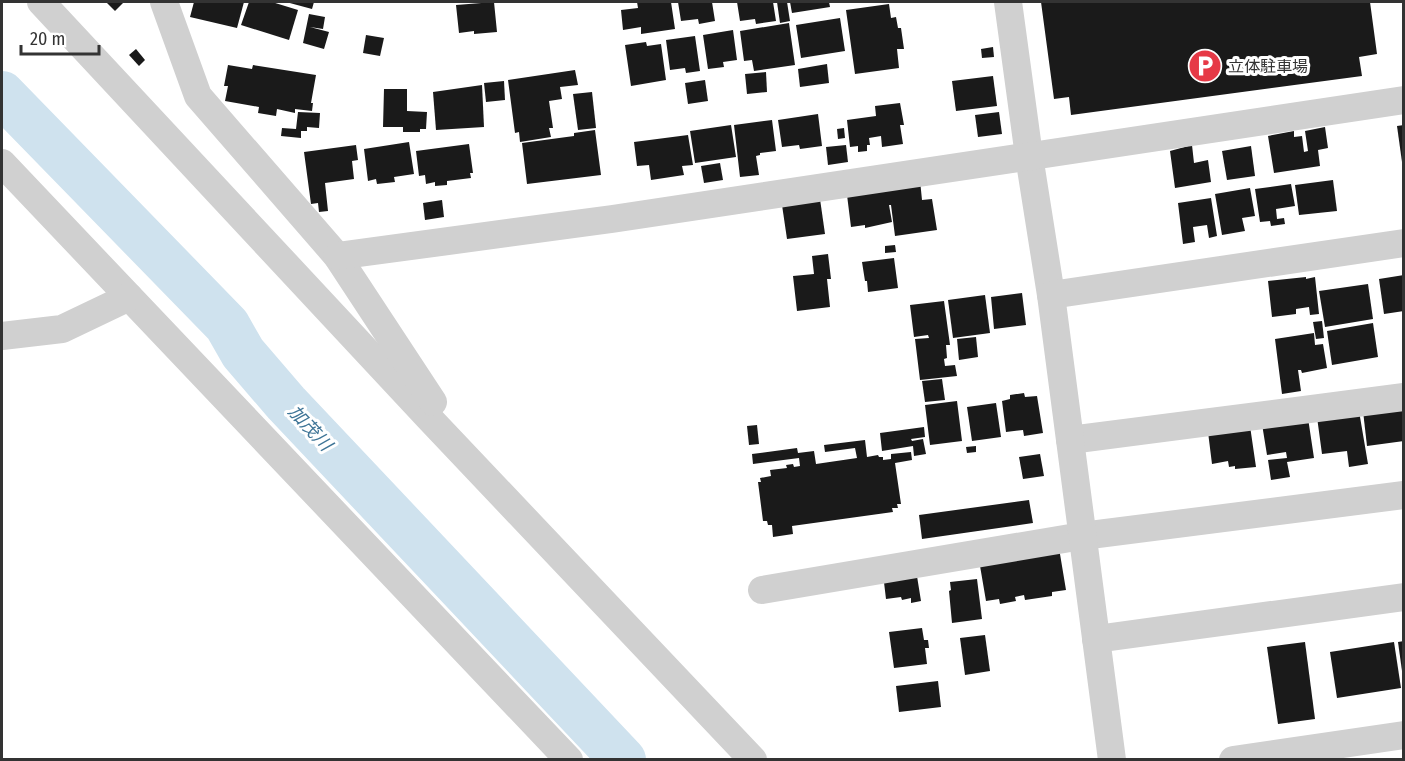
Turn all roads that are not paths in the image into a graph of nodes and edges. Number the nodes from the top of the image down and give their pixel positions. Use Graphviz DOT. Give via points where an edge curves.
graph roads {
  1 [pos="41,2"];
  2 [pos="164,2"];
  3 [pos="1008,2"];
  4 [pos="1404,100"];
  5 [pos="1029,156"];
  6 [pos="2,163"];
  7 [pos="1404,243"];
  8 [pos="337,256"];
  9 [pos="1051,295"];
  10 [pos="129,297"];
  11 [pos="2,336"];
  12 [pos="1404,397"];
  13 [pos="428,417"];
  14 [pos="1070,440"];
  15 [pos="1404,495"];
  16 [pos="1082,536"];
  17 [pos="762,590"];
  18 [pos="1404,597"];
  19 [pos="1096,639"];
  20 [pos="1404,735"];
  21 [pos="569,759"];
  22 [pos="753,759"];
  23 [pos="1112,759"];
  24 [pos="1233,759"];
  1 -- 13 [label="street"];
  2 -- 8 [label="street" via="198,96"];
  3 -- 5 [label="street"];
  4 -- 5 [label="street"];
  5 -- 8 [label="street"];
  5 -- 9 [label="street"];
  6 -- 10 [label="street"];
  7 -- 9 [label="street"];
  8 -- 13 [label="street" via="435,405"];
  9 -- 14 [label="street"];
  10 -- 11 [label="street" via="62,329"];
  10 -- 21 [label="street"];
  12 -- 14 [label="street"];
  13 -- 22 [label="street"];
  14 -- 16 [label="street"];
  15 -- 16 [label="street"];
  16 -- 17 [label="street"];
  16 -- 19 [label="street"];
  18 -- 19 [label="street"];
  19 -- 23 [label="street"];
  20 -- 24 [label="street"];
}
